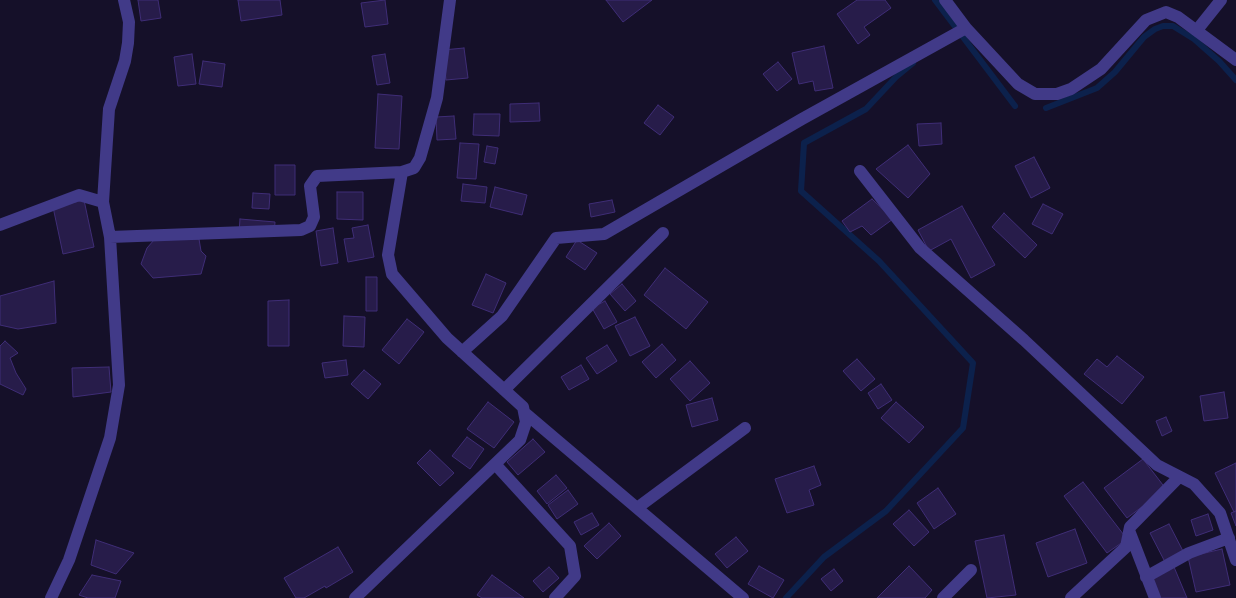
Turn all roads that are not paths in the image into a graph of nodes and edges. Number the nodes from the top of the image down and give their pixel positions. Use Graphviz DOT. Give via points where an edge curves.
graph roads {
  1 [pos="124,0"];
  2 [pos="450,0"];
  3 [pos="946,0"];
  4 [pos="1221,0"];
  5 [pos="964,29"];
  6 [pos="1197,30"];
  7 [pos="1236,60"];
  8 [pos="860,171"];
  9 [pos="402,172"];
  10 [pos="103,202"];
  11 [pos="0,225"];
  12 [pos="663,233"];
  13 [pos="110,237"];
  14 [pos="462,352"];
  15 [pos="504,390"];
  16 [pos="525,413"];
  17 [pos="746,428"];
  18 [pos="494,464"];
  19 [pos="1179,477"];
  20 [pos="637,508"];
  21 [pos="1130,527"];
  22 [pos="1229,538"];
  23 [pos="1236,560"];
  24 [pos="970,570"];
  25 [pos="1146,577"];
  26 [pos="51,598"];
  27 [pos="354,598"];
  28 [pos="555,598"];
  29 [pos="743,598"];
  30 [pos="943,598"];
  31 [pos="1071,598"];
  32 [pos="1155,598"];
  1 -- 10 [label="street" via="129,22 128,43 109,109"];
  2 -- 9 [label="street" via="435,107 417,166"];
  3 -- 5 [label="street"];
  4 -- 6 [label="street"];
  5 -- 6 [label="street" via="1018,84 1041,95 1064,92 1101,69 1142,24 1158,14 1174,14"];
  5 -- 14 [label="street" via="604,234 556,238 502,316"];
  6 -- 7 [label="street"];
  8 -- 19 [label="street" via="920,248 1024,340 1157,466"];
  9 -- 13 [label="street" via="317,176 310,186 314,217 301,230"];
  9 -- 14 [label="street" via="388,255 392,274"];
  10 -- 11 [label="street" via="80,195"];
  10 -- 13 [label="street"];
  12 -- 15 [label="street"];
  13 -- 26 [label="street" via="119,385 110,438 69,560"];
  14 -- 15 [label="street"];
  15 -- 16 [label="street"];
  16 -- 18 [label="street" via="520,440"];
  16 -- 20 [label="street"];
  17 -- 20 [label="street"];
  18 -- 27 [label="street"];
  18 -- 28 [label="street" via="570,546 575,576"];
  19 -- 21 [label="street"];
  19 -- 22 [label="street" via="1194,484 1220,513"];
  20 -- 29 [label="street"];
  21 -- 25 [label="street"];
  21 -- 31 [label="street" via="1126,547"];
  22 -- 23 [label="street"];
  22 -- 25 [label="street" via="1189,553"];
  24 -- 30 [label="street"];
  25 -- 32 [label="street"];
}
